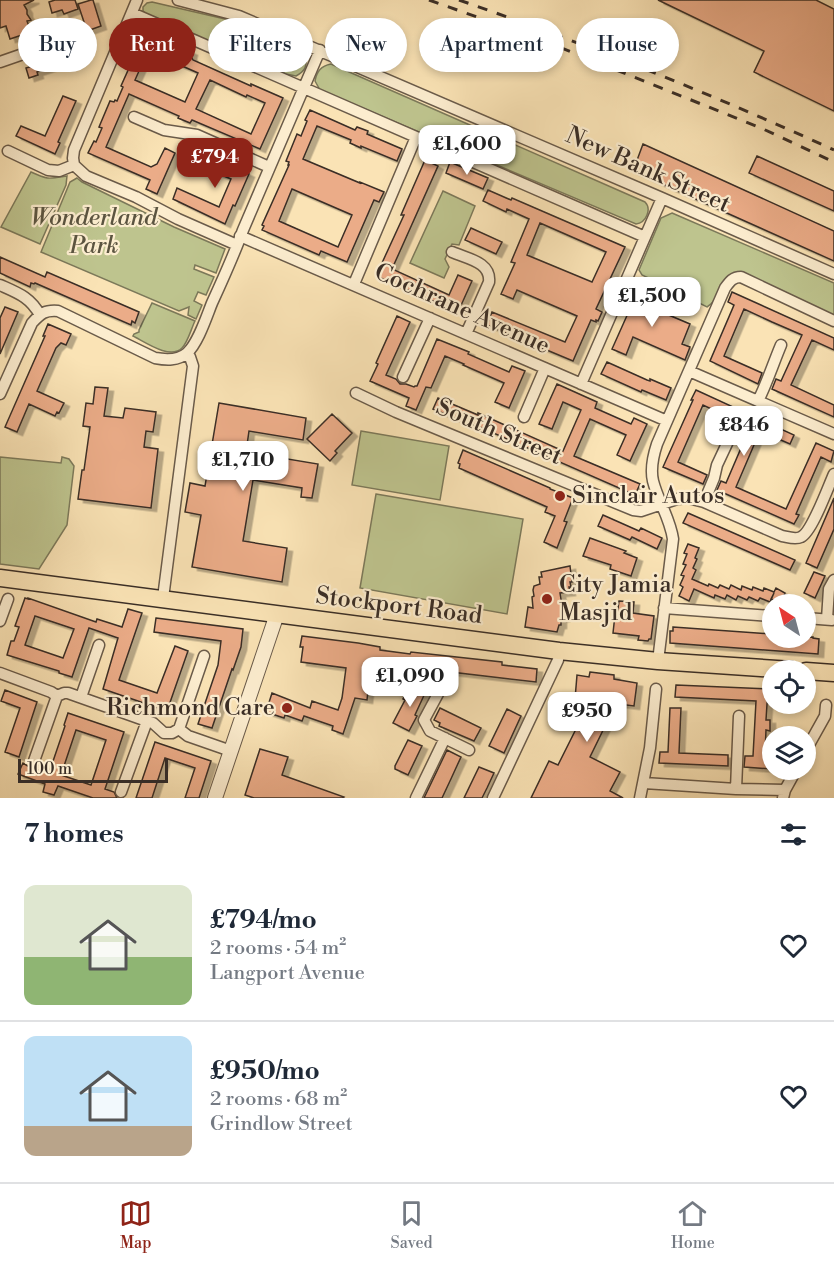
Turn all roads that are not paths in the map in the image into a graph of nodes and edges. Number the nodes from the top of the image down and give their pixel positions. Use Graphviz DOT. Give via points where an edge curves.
graph roads {
  1 [pos="136,0"];
  2 [pos="178,0"];
  3 [pos="132,13"];
  4 [pos="320,50"];
  5 [pos="18,56"];
  6 [pos="0,62"];
  7 [pos="304,88"];
  8 [pos="134,117"];
  9 [pos="417,137"];
  10 [pos="8,151"];
  11 [pos="74,165"];
  12 [pos="269,167"];
  13 [pos="662,198"];
  14 [pos="645,237"];
  15 [pos="239,241"];
  16 [pos="452,252"];
  17 [pos="834,274"];
  18 [pos="354,284"];
  19 [pos="0,285"];
  20 [pos="40,315"];
  21 [pos="430,318"];
  22 [pos="834,321"];
  23 [pos="466,334"];
  24 [pos="781,345"];
  25 [pos="187,353"];
  26 [pos="545,368"];
  27 [pos="689,371"];
  28 [pos="403,377"];
  29 [pos="581,384"];
  30 [pos="356,393"];
  31 [pos="0,394"];
  32 [pos="758,401"];
  33 [pos="524,417"];
  34 [pos="667,421"];
  35 [pos="732,433"];
  36 [pos="834,434"];
  37 [pos="834,474"];
  38 [pos="704,502"];
  39 [pos="662,504"];
  40 [pos="0,578"];
  41 [pos="834,580"];
  42 [pos="163,598"];
  43 [pos="8,599"];
  44 [pos="664,608"];
  45 [pos="277,614"];
  46 [pos="762,615"];
  47 [pos="816,619"];
  48 [pos="831,620"];
  49 [pos="0,621"];
  50 [pos="99,645"];
  51 [pos="559,651"];
  52 [pos="204,656"];
  53 [pos="658,661"];
  54 [pos="762,668"];
  55 [pos="816,672"];
  56 [pos="0,673"];
  57 [pos="834,674"];
  58 [pos="656,689"];
  59 [pos="439,692"];
  60 [pos="57,696"];
  61 [pos="81,697"];
  62 [pos="825,705"];
  63 [pos="739,716"];
  64 [pos="147,721"];
  65 [pos="179,729"];
  66 [pos="816,732"];
  67 [pos="445,738"];
  68 [pos="469,750"];
  69 [pos="231,751"];
  70 [pos="34,761"];
  71 [pos="791,780"];
  72 [pos="644,783"];
  73 [pos="736,789"];
  74 [pos="121,792"];
  75 [pos="784,794"];
  76 [pos="216,798"];
  77 [pos="416,798"];
  78 [pos="493,798"];
  79 [pos="640,798"];
  1 -- 3 [label="street"];
  2 -- 4 [label="street, New Bank Street" via="239,16"];
  3 -- 7 [label="street"];
  3 -- 11 [label="street" via="74,150"];
  4 -- 7 [label="street"];
  4 -- 13 [label="street, New Bank Street"];
  5 -- 6 [label="street"];
  7 -- 9 [label="street"];
  7 -- 12 [label="street"];
  8 -- 12 [label="street" via="164,130 197,135"];
  9 -- 14 [label="street"];
  9 -- 18 [label="street"];
  10 -- 11 [label="street" via="48,170 59,171"];
  11 -- 15 [label="street, Cochrane Avenue" via="86,176 178,219"];
  12 -- 15 [label="street"];
  13 -- 14 [label="street"];
  13 -- 17 [label="street, New Bank Street"];
  14 -- 29 [label="street"];
  15 -- 18 [label="street, Cochrane Avenue"];
  15 -- 25 [label="street"];
  16 -- 23 [label="street" via="482,265 490,275"];
  18 -- 21 [label="street, Cochrane Avenue"];
  19 -- 20 [label="street" via="27,298"];
  20 -- 25 [label="street" via="58,311 155,358 178,358"];
  20 -- 31 [label="street" via="32,323"];
  21 -- 23 [label="street, Cochrane Avenue"];
  21 -- 28 [label="street"];
  22 -- 27 [label="street" via="736,277 725,288"];
  23 -- 26 [label="street, Cochrane Avenue"];
  24 -- 32 [label="street"];
  25 -- 42 [label="street" via="194,366"];
  26 -- 29 [label="street, Cochrane Avenue"];
  26 -- 33 [label="street"];
  27 -- 32 [label="street"];
  27 -- 34 [label="street"];
  29 -- 34 [label="street, Cochrane Avenue"];
  30 -- 39 [label="street, South Street" via="623,507 641,511"];
  32 -- 36 [label="street"];
  34 -- 39 [label="street" via="652,470"];
  35 -- 38 [label="street"];
  37 -- 38 [label="street" via="811,526 802,537 782,536"];
  38 -- 39 [label="street, South Street" via="688,498"];
  39 -- 44 [label="street" via="673,539"];
  40 -- 42 [label="highway, Stockport Road"];
  41 -- 48 [label="street" via="829,589"];
  42 -- 45 [label="highway, Stockport Road"];
  43 -- 49 [label="street"];
  44 -- 46 [label="street"];
  44 -- 53 [label="street"];
  45 -- 51 [label="highway, Stockport Road"];
  45 -- 69 [label="street"];
  47 -- 48 [label="street"];
  50 -- 61 [label="street"];
  51 -- 53 [label="highway, Stockport Road"];
  51 -- 78 [label="street" via="557,663"];
  52 -- 65 [label="street"];
  53 -- 54 [label="highway, Stockport Road"];
  55 -- 57 [label="highway"];
  56 -- 60 [label="street"];
  58 -- 72 [label="street"];
  59 -- 67 [label="street" via="424,720 430,731"];
  60 -- 61 [label="street" via="64,693"];
  60 -- 70 [label="street"];
  61 -- 64 [label="street"];
  62 -- 66 [label="street" via="825,716"];
  63 -- 73 [label="street"];
  64 -- 65 [label="street" via="164,733"];
  64 -- 74 [label="street"];
  65 -- 69 [label="street"];
  67 -- 68 [label="street"];
  67 -- 77 [label="street"];
  69 -- 76 [label="street"];
  71 -- 75 [label="street"];
  72 -- 73 [label="street"];
  72 -- 79 [label="street"];
  73 -- 75 [label="street"];
}
